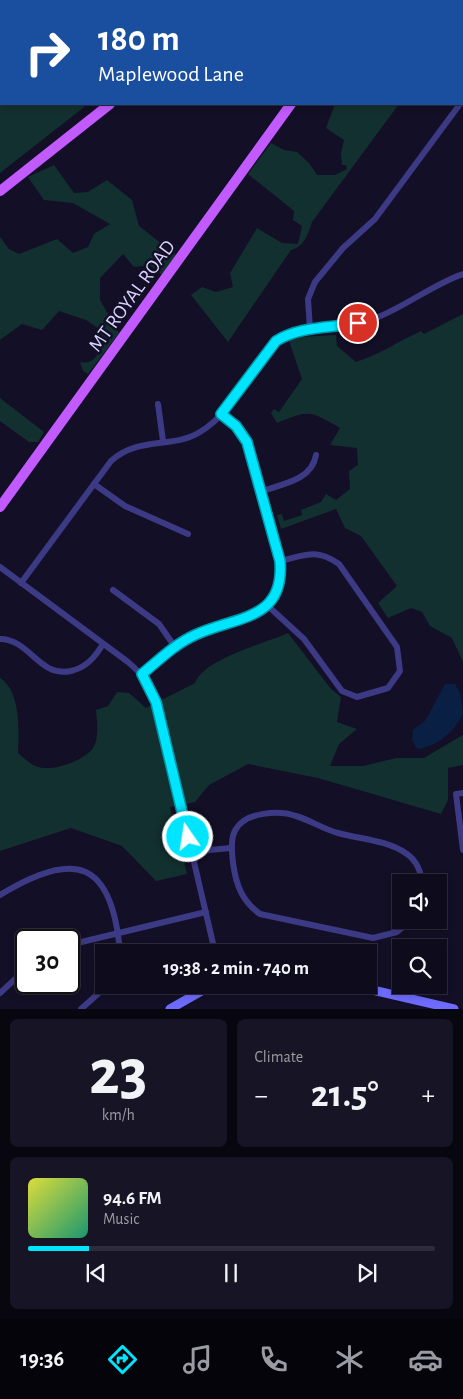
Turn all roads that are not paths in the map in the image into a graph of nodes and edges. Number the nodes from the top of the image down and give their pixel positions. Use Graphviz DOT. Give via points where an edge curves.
graph roads {
  1 [pos="109,105"];
  2 [pos="290,105"];
  3 [pos="460,105"];
  4 [pos="0,191"];
  5 [pos="463,274"];
  6 [pos="310,329"];
  7 [pos="158,404"];
  8 [pos="221,414"];
  9 [pos="163,441"];
  10 [pos="316,454"];
  11 [pos="94,484"];
  12 [pos="262,491"];
  13 [pos="0,507"];
  14 [pos="188,534"];
  15 [pos="280,561"];
  16 [pos="0,567"];
  17 [pos="21,583"];
  18 [pos="112,590"];
  19 [pos="268,606"];
  20 [pos="0,639"];
  21 [pos="103,644"];
  22 [pos="175,647"];
  23 [pos="142,674"];
  24 [pos="463,793"];
  25 [pos="461,820"];
  26 [pos="231,848"];
  27 [pos="463,850"];
  28 [pos="192,855"];
  29 [pos="420,874"];
  30 [pos="0,895"];
  31 [pos="206,912"];
  32 [pos="401,929"];
  33 [pos="117,934"];
  34 [pos="80,942"];
  35 [pos="119,944"];
  36 [pos="213,944"];
  37 [pos="15,979"];
  38 [pos="377,991"];
  39 [pos="0,993"];
  40 [pos="98,994"];
  41 [pos="196,994"];
  42 [pos="81,1009"];
  43 [pos="170,1009"];
  44 [pos="454,1009"];
  1 -- 4 [label="main road"];
  2 -- 13 [label="main road, MT ROYAL ROAD"];
  3 -- 6 [label="street" via="375,220 343,248 314,282 308,299"];
  5 -- 6 [label="street" via="373,319"];
  6 -- 8 [label="street" via="276,341"];
  7 -- 9 [label="street"];
  8 -- 9 [label="street" via="197,434"];
  8 -- 12 [label="street" via="242,433"];
  9 -- 11 [label="street" via="118,455"];
  10 -- 12 [label="street" via="315,462 304,476"];
  11 -- 14 [label="street" via="125,506"];
  11 -- 17 [label="street"];
  12 -- 15 [label="street"];
  15 -- 19 [label="street" via="278,587"];
  15 -- 19 [label="street" via="311,553 326,554 338,564 397,647 400,671 388,688 369,695 357,697 342,691 304,639"];
  16 -- 17 [label="street"];
  17 -- 21 [label="street"];
  18 -- 22 [label="street" via="159,624"];
  19 -- 22 [label="street"];
  20 -- 21 [label="street" via="24,648 52,671 62,672 85,665"];
  21 -- 23 [label="street"];
  22 -- 23 [label="street"];
  23 -- 28 [label="street" via="159,712"];
  24 -- 25 [label="street" via="456,794"];
  25 -- 27 [label="street"];
  26 -- 28 [label="street"];
  26 -- 29 [label="street" via="236,829 248,819 260,814 284,813 336,833 395,847 415,860"];
  26 -- 32 [label="street" via="241,896 260,914 373,938"];
  28 -- 31 [label="street"];
  30 -- 33 [label="street" via="46,873 78,869 98,880 104,888"];
  31 -- 33 [label="street"];
  31 -- 36 [label="street"];
  33 -- 34 [label="street"];
  33 -- 35 [label="street"];
  37 -- 39 [label="street"];
  38 -- 44 [label="street"];
  40 -- 42 [label="street"];
  41 -- 43 [label="street"];
}
